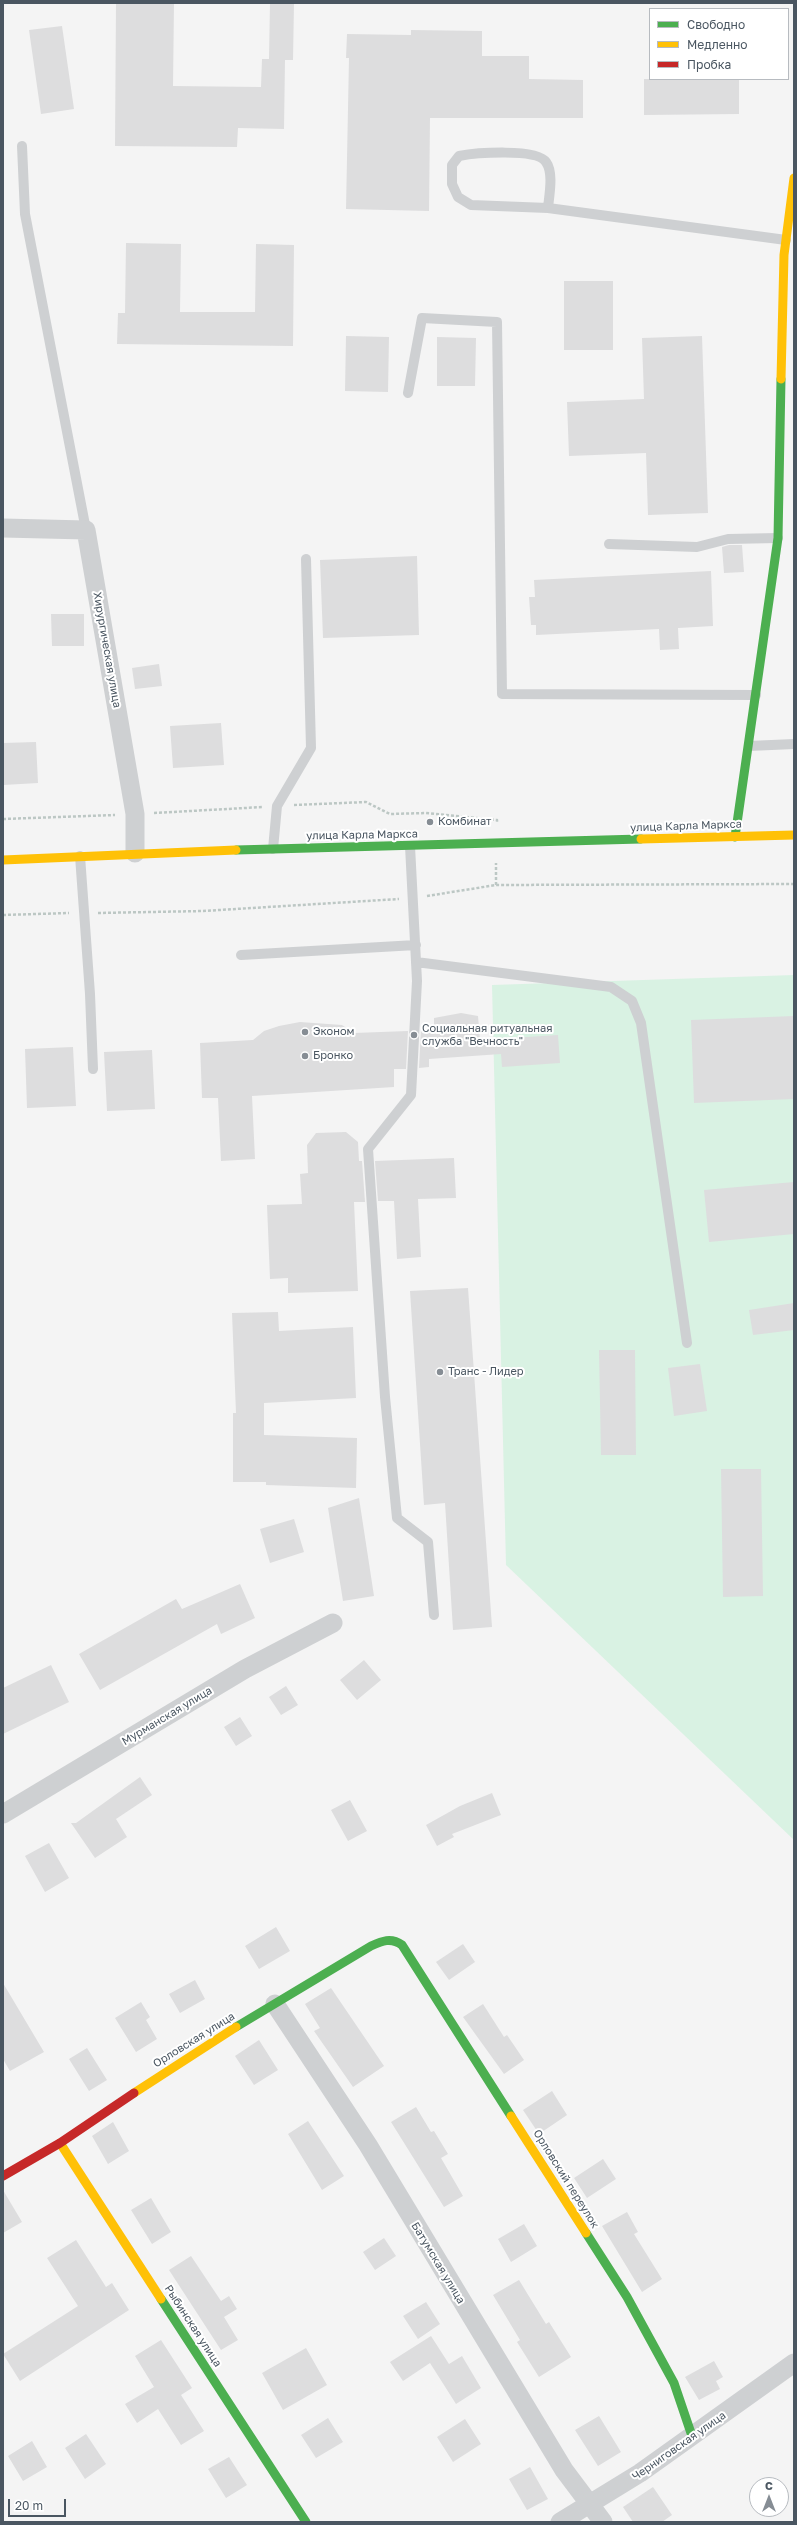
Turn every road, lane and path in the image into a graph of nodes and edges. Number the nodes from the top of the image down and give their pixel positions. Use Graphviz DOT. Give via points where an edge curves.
graph roads {
  1 [pos="22,146"];
  2 [pos="794,178"];
  3 [pos="548,208"];
  4 [pos="786,240"];
  5 [pos="408,393"];
  6 [pos="3,528"];
  7 [pos="86,530"];
  8 [pos="778,538"];
  9 [pos="608,544"];
  10 [pos="306,559"];
  11 [pos="756,695"];
  12 [pos="794,744"];
  13 [pos="749,746"];
  14 [pos="794,835"];
  15 [pos="735,837"];
  16 [pos="410,846"];
  17 [pos="273,849"];
  18 [pos="136,853"];
  19 [pos="80,856"];
  20 [pos="3,860"];
  21 [pos="416,945"];
  22 [pos="241,955"];
  23 [pos="416,962"];
  24 [pos="93,1069"];
  25 [pos="687,1343"];
  26 [pos="434,1615"];
  27 [pos="333,1623"];
  28 [pos="3,1814"];
  29 [pos="402,1945"];
  30 [pos="275,2004"];
  31 [pos="60,2143"];
  32 [pos="3,2176"];
  33 [pos="794,2363"];
  34 [pos="692,2436"];
  35 [pos="588,2504"];
  36 [pos="306,2522"];
  37 [pos="560,2522"];
  38 [pos="603,2522"];
  1 -- 7 [label="lane" via="25,214"];
  2 -- 4 [label="main road"];
  3 -- 3 [label="lane" via="471,205 458,197 452,184 452,165 459,156 475,153 535,154 546,162 550,173"];
  3 -- 4 [label="lane"];
  4 -- 8 [label="main road" via="784,435"];
  5 -- 11 [label="lane" via="422,318 497,322 502,694"];
  6 -- 7 [label="street"];
  7 -- 18 [label="street, Хирургическая улица" via="135,814"];
  8 -- 9 [label="lane" via="728,538 697,547"];
  8 -- 11 [label="main road"];
  10 -- 17 [label="lane" via="311,748 277,806"];
  11 -- 13 [label="main road"];
  12 -- 13 [label="lane"];
  13 -- 15 [label="main road"];
  14 -- 15 [label="main road, улица Карла Маркса"];
  15 -- 16 [label="main road, улица Карла Маркса"];
  16 -- 17 [label="main road, улица Карла Маркса"];
  16 -- 21 [label="lane"];
  17 -- 18 [label="main road, улица Карла Маркса"];
  18 -- 19 [label="main road, улица Карла Маркса"];
  19 -- 20 [label="main road, улица Карла Маркса"];
  19 -- 24 [label="lane"];
  21 -- 22 [label="lane"];
  21 -- 23 [label="lane"];
  23 -- 25 [label="lane" via="611,987 632,1001 640,1023"];
  23 -- 26 [label="lane" via="411,1095 368,1149 385,1396 397,1518 428,1542"];
  27 -- 28 [label="street, Мурманская улица" via="245,1669"];
  29 -- 30 [label="main road, Орловская улица" via="395,1940 385,1940 371,1946"];
  29 -- 34 [label="main road, Орловский переулок" via="627,2297 674,2383"];
  30 -- 31 [label="main road, Орловская улица" via="194,2052"];
  30 -- 35 [label="street, Батумская улица" via="368,2145 528,2412"];
  31 -- 32 [label="main road, Орловская улица"];
  31 -- 36 [label="main road, Рыбинская улица"];
  33 -- 34 [label="street, Черниговская улица"];
  34 -- 35 [label="street, Черниговская улица" via="640,2474"];
  35 -- 37 [label="street, Черниговская улица"];
  35 -- 38 [label="street, Батумская улица"];
}
